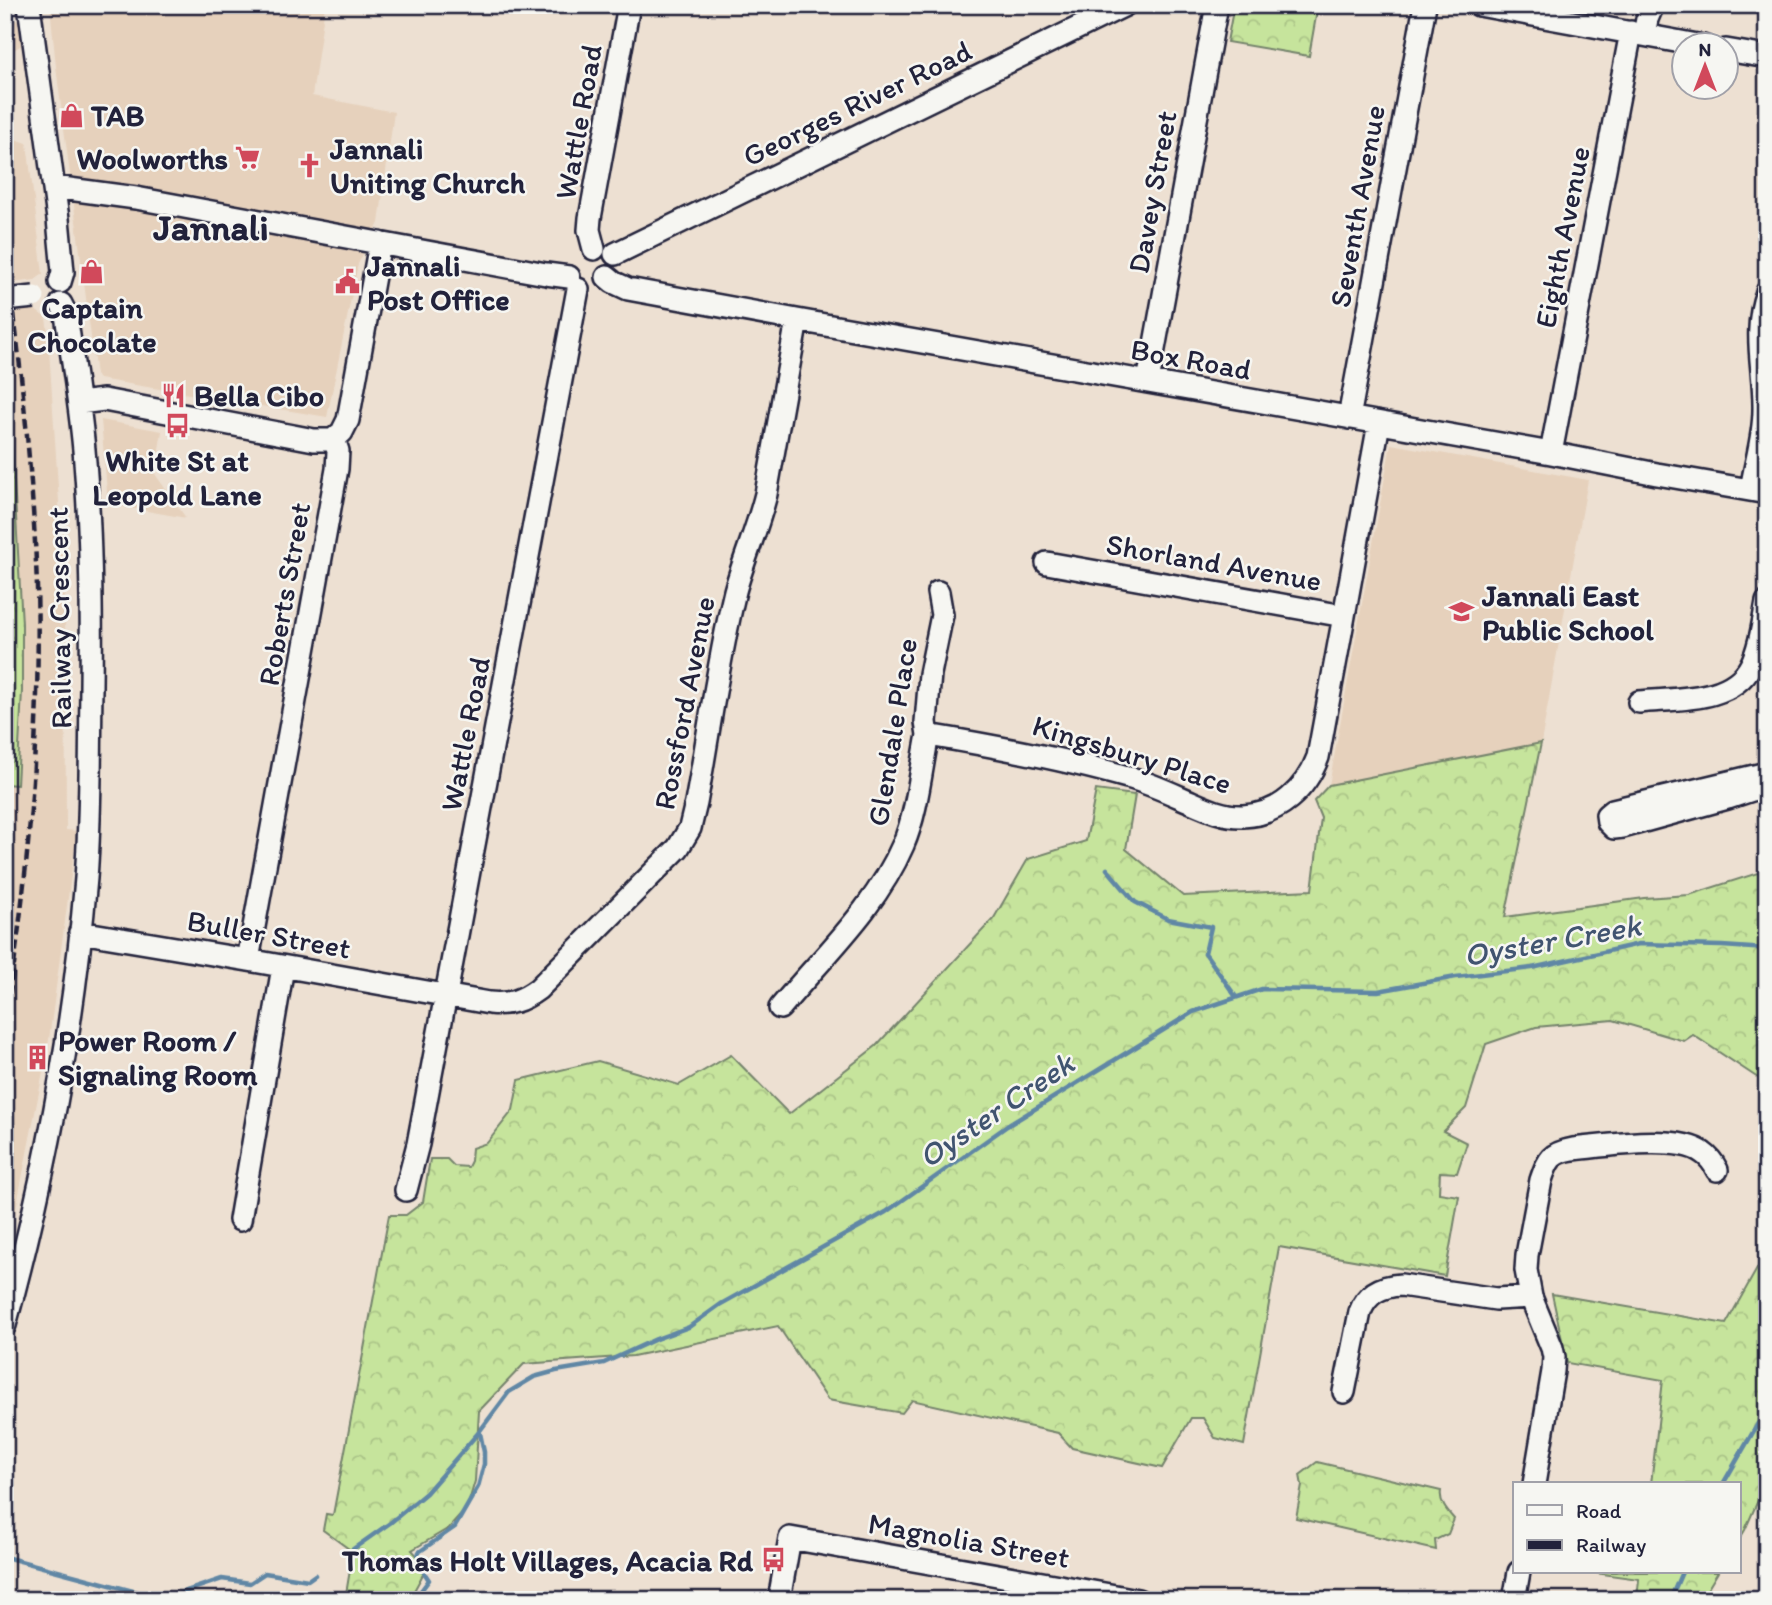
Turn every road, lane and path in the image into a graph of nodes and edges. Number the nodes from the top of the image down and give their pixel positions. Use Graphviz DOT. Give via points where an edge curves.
graph roads {
  1 [pos="29,5"];
  2 [pos="629,5"];
  3 [pos="1125,5"];
  4 [pos="1425,5"];
  5 [pos="1479,5"];
  6 [pos="1653,5"];
  7 [pos="1215,8"];
  8 [pos="1637,33"];
  9 [pos="1670,40"];
  10 [pos="1740,52"];
  11 [pos="1767,57"];
  12 [pos="54,187"];
  13 [pos="380,243"];
  14 [pos="605,251"];
  15 [pos="607,277"];
  16 [pos="574,283"];
  17 [pos="1767,292"];
  18 [pos="51,294"];
  19 [pos="5,300"];
  20 [pos="797,320"];
  21 [pos="1148,382"];
  22 [pos="79,403"];
  23 [pos="1349,418"];
  24 [pos="1379,424"];
  25 [pos="334,439"];
  26 [pos="1551,453"];
  27 [pos="1759,491"];
  28 [pos="1047,563"];
  29 [pos="938,592"];
  30 [pos="1766,615"];
  31 [pos="1344,616"];
  32 [pos="1639,702"];
  33 [pos="928,735"];
  34 [pos="1767,773"];
  35 [pos="1767,785"];
  36 [pos="80,932"];
  37 [pos="248,960"];
  38 [pos="283,967"];
  39 [pos="446,996"];
  40 [pos="780,1008"];
  41 [pos="1717,1170"];
  42 [pos="406,1190"];
  43 [pos="240,1220"];
  44 [pos="1531,1297"];
  45 [pos="5,1325"];
  46 [pos="1344,1392"];
  47 [pos="1534,1482"];
  48 [pos="1519,1574"];
  49 [pos="779,1600"];
  50 [pos="1138,1600"];
  51 [pos="1514,1600"];
  1 -- 12 [label="street, Railway Crescent"];
  2 -- 14 [label="street, Wattle Road" via="590,218 589,230"];
  3 -- 14 [label="street, Georges River Road"];
  4 -- 23 [label="street, Seventh Avenue"];
  5 -- 8 [label="street"];
  6 -- 8 [label="street, Eighth Avenue"];
  7 -- 21 [label="street, Davey Street"];
  8 -- 9 [label="street"];
  8 -- 26 [label="street, Eighth Avenue"];
  10 -- 11 [label="street"];
  12 -- 13 [label="street"];
  12 -- 18 [label="street, Railway Crescent" via="63,272"];
  13 -- 16 [label="street"];
  13 -- 25 [label="street" via="348,420"];
  14 -- 15 [label="street" via="616,262"];
  14 -- 16 [label="street" via="588,252 577,261 570,271"];
  15 -- 16 [label="street" via="589,288"];
  15 -- 20 [label="street, Box Road" via="628,289"];
  16 -- 39 [label="street, Wattle Road"];
  17 -- 27 [label="street" via="1758,341 1764,398"];
  18 -- 19 [label="street, bridge"];
  18 -- 22 [label="street, Railway Crescent" via="66,314"];
  20 -- 21 [label="street, Box Road"];
  20 -- 39 [label="street, Rossford Avenue" via="766,494 727,629 690,828 678,848 527,997 502,1004"];
  21 -- 23 [label="street, Box Road"];
  22 -- 25 [label="street" via="104,400 314,440"];
  22 -- 36 [label="street, Railway Crescent" via="92,616 89,828"];
  23 -- 24 [label="street, Box Road"];
  24 -- 26 [label="street, Box Road"];
  24 -- 31 [label="street, Shorland Avenue"];
  25 -- 37 [label="street, Roberts Street" via="337,469"];
  26 -- 27 [label="street, Box Road"];
  28 -- 31 [label="street, Shorland Avenue"];
  29 -- 33 [label="street, Glendale Place" via="942,615 930,674"];
  30 -- 32 [label="street" via="1752,663 1735,684 1704,696"];
  31 -- 33 [label="street, Kingsbury Place" via="1313,770 1292,797 1257,814 1225,814 1126,777 1041,755"];
  33 -- 40 [label="street, Glendale Place" via="908,832 897,857 862,914"];
  34 -- 35 [label="street" via="1613,810 1607,815 1608,822 1614,828 1623,827"];
  36 -- 37 [label="street, Buller Street"];
  36 -- 45 [label="street, Railway Crescent" via="50,1136"];
  37 -- 38 [label="street, Buller Street"];
  38 -- 39 [label="street, Buller Street"];
  38 -- 43 [label="street"];
  39 -- 42 [label="street, Wattle Road"];
  41 -- 44 [label="street" via="1704,1153 1675,1142 1554,1151 1541,1180 1527,1255"];
  44 -- 46 [label="street" via="1496,1299 1401,1285 1375,1291 1360,1312"];
  44 -- 47 [label="street" via="1554,1363"];
  48 -- 51 [label="street"];
  49 -- 50 [label="street, Magnolia Street" via="790,1538"];
}
